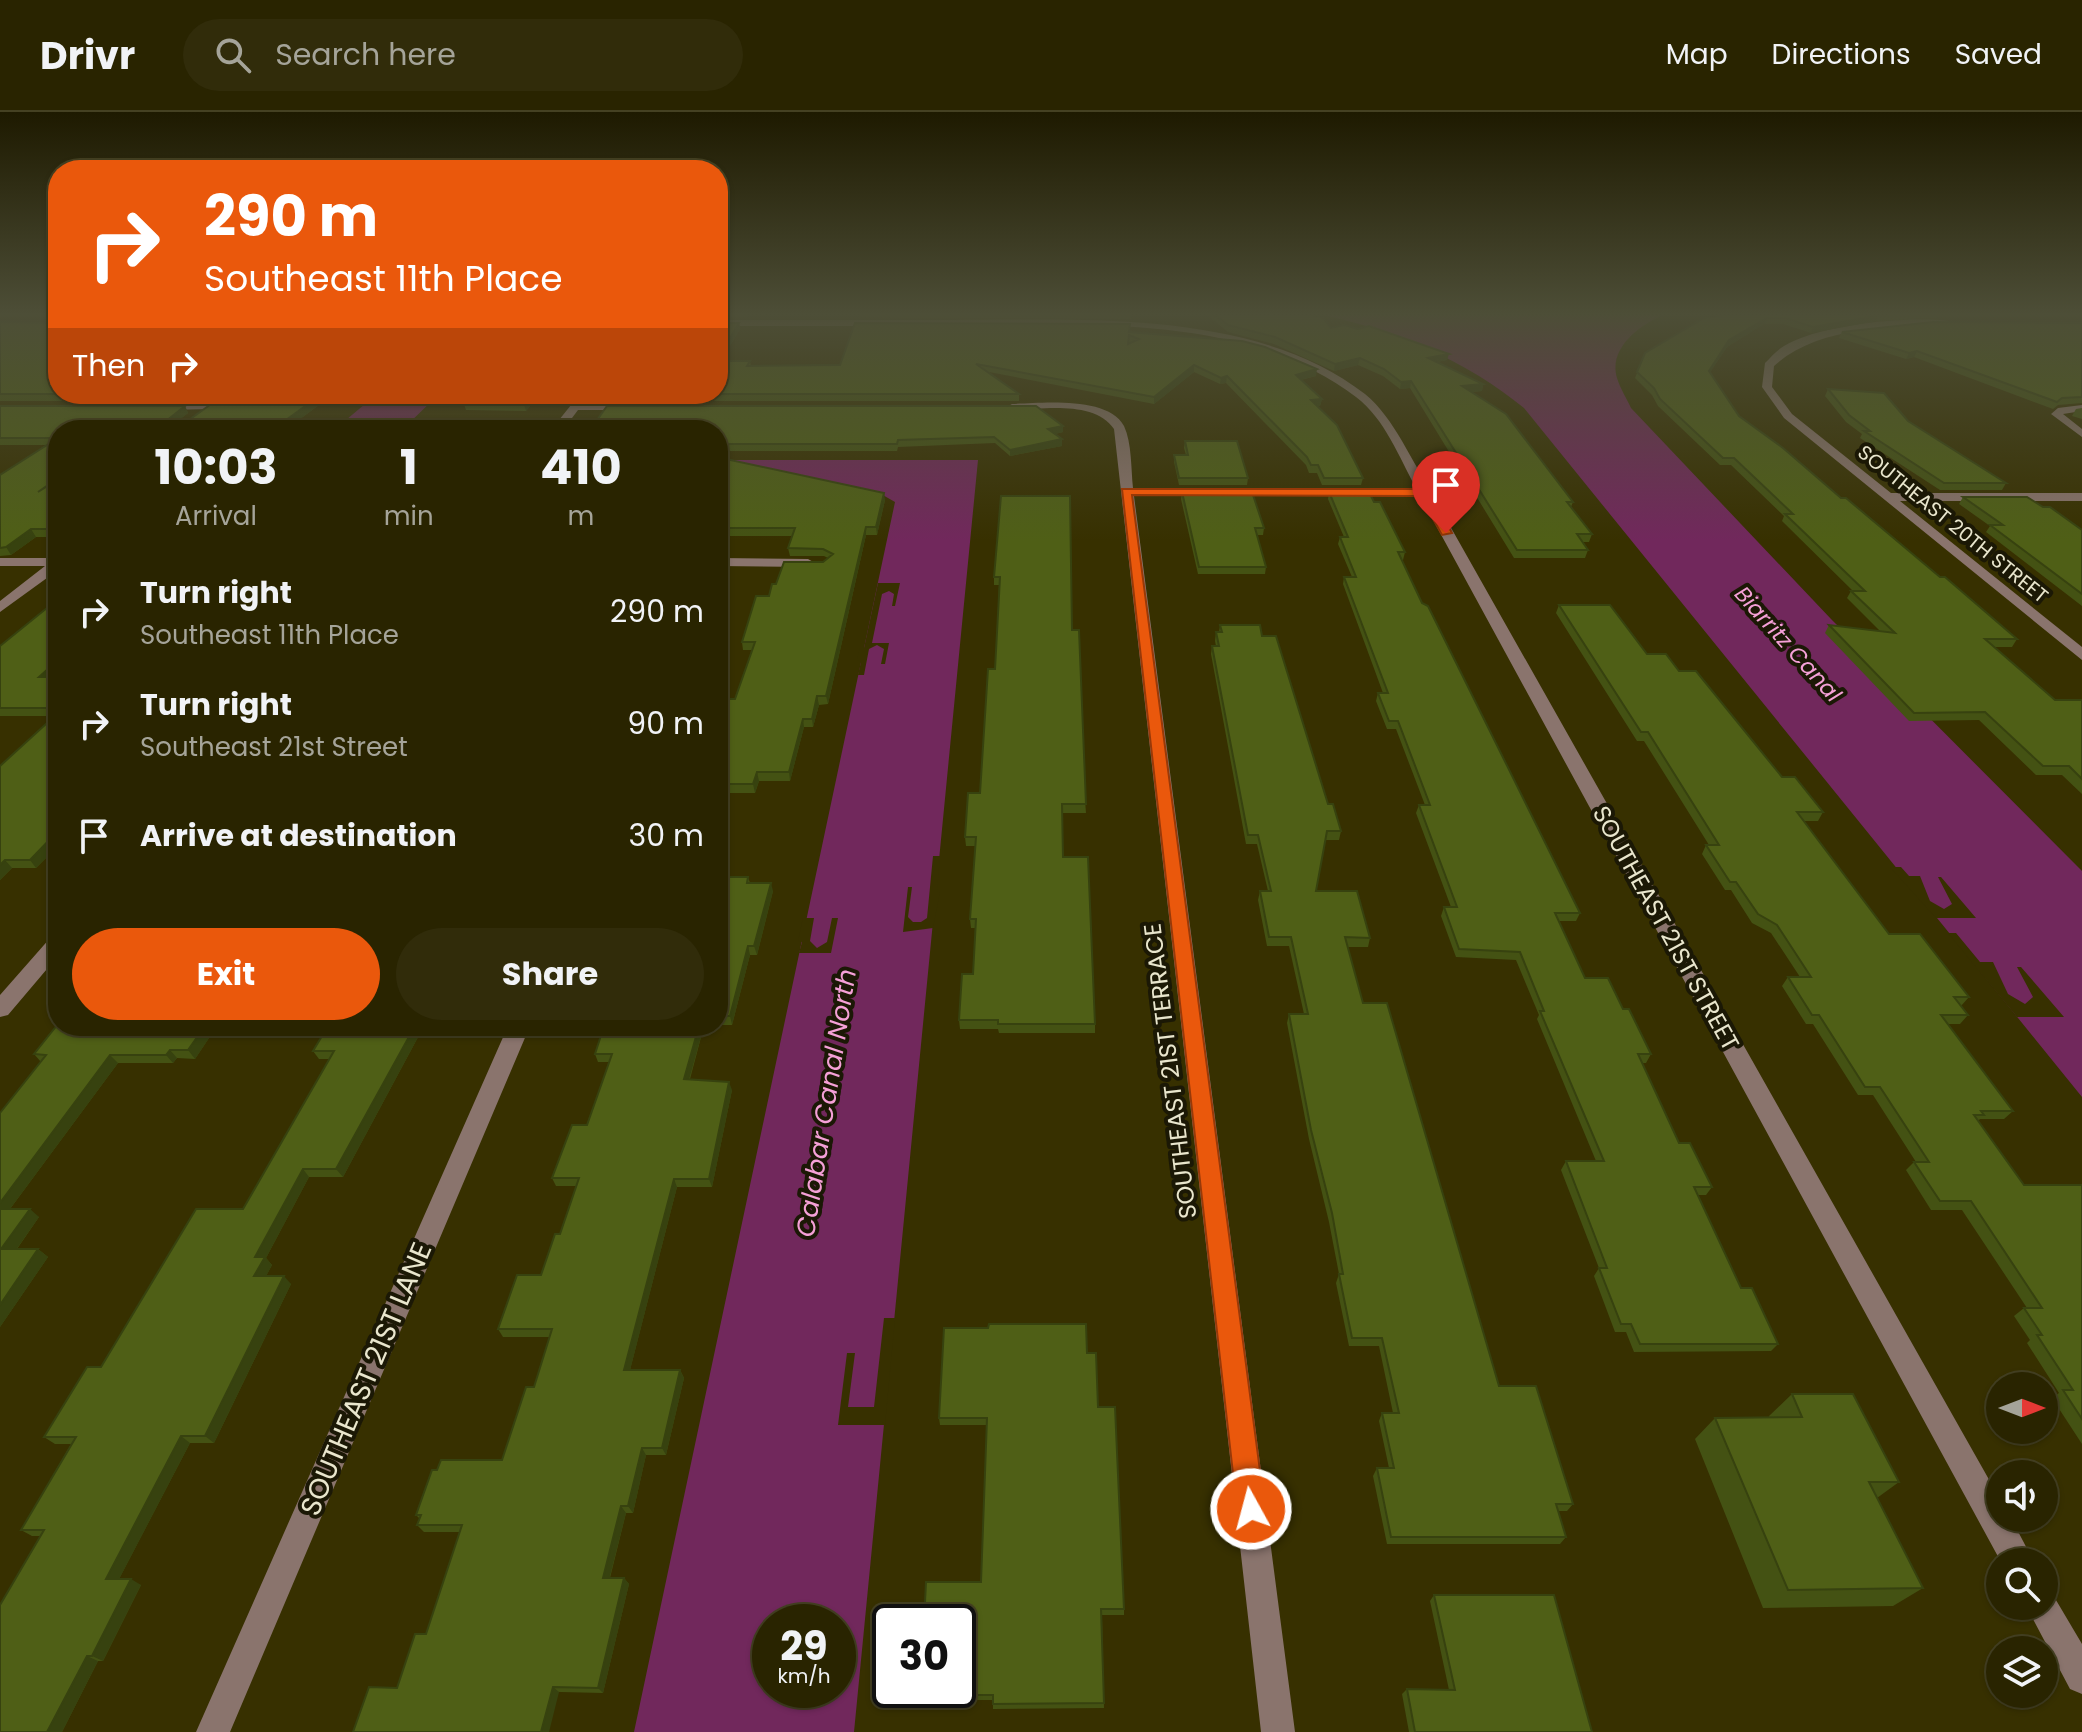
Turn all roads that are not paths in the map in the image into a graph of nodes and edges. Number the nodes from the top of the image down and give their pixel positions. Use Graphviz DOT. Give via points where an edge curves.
graph roads {
  1 [pos="1350,390"];
  2 [pos="1769,390"];
  3 [pos="214,404"];
  4 [pos="214,404"];
  5 [pos="578,404"];
  6 [pos="147,407"];
  7 [pos="576,407"];
  8 [pos="652,407"];
  9 [pos="998,407"];
  10 [pos="2082,408"];
  11 [pos="191,420"];
  12 [pos="565,420"];
  13 [pos="2082,434"];
  14 [pos="1126,492"];
  15 [pos="1424,492"];
  16 [pos="1889,497"];
  17 [pos="2082,497"];
  18 [pos="0,562"];
  19 [pos="48,563"];
  20 [pos="728,563"];
  21 [pos="824,563"];
  22 [pos="48,571"];
  23 [pos="0,608"];
  24 [pos="2082,655"];
  25 [pos="48,954"];
  26 [pos="0,1009"];
  27 [pos="515,1036"];
  28 [pos="2010,1548"];
  29 [pos="2050,1620"];
  30 [pos="2082,1677"];
  31 [pos="213,1732"];
  32 [pos="1278,1732"];
  1 -- 15 [label="street, SOUTHEAST 21ST STREET" via="1380,416"];
  2 -- 16 [label="street, SOUTHEAST 20TH STREET" via="1788,416"];
  3 -- 6 [label="street"];
  4 -- 11 [label="street"];
  5 -- 7 [label="street"];
  7 -- 8 [label="street"];
  7 -- 12 [label="street"];
  9 -- 14 [label="street, SOUTHEAST 21ST TERRACE" via="1103,412 1119,425"];
  10 -- 13 [label="street" via="2058,412 2057,417"];
  14 -- 15 [label="street"];
  14 -- 32 [label="street, SOUTHEAST 21ST TERRACE"];
  15 -- 28 [label="street, SOUTHEAST 21ST STREET"];
  16 -- 17 [label="street"];
  16 -- 24 [label="street, SOUTHEAST 20TH STREET"];
  18 -- 19 [label="street"];
  20 -- 21 [label="street"];
  22 -- 23 [label="street"];
  25 -- 26 [label="street"];
  27 -- 31 [label="street, SOUTHEAST 21ST LANE"];
  29 -- 30 [label="street"];
}
